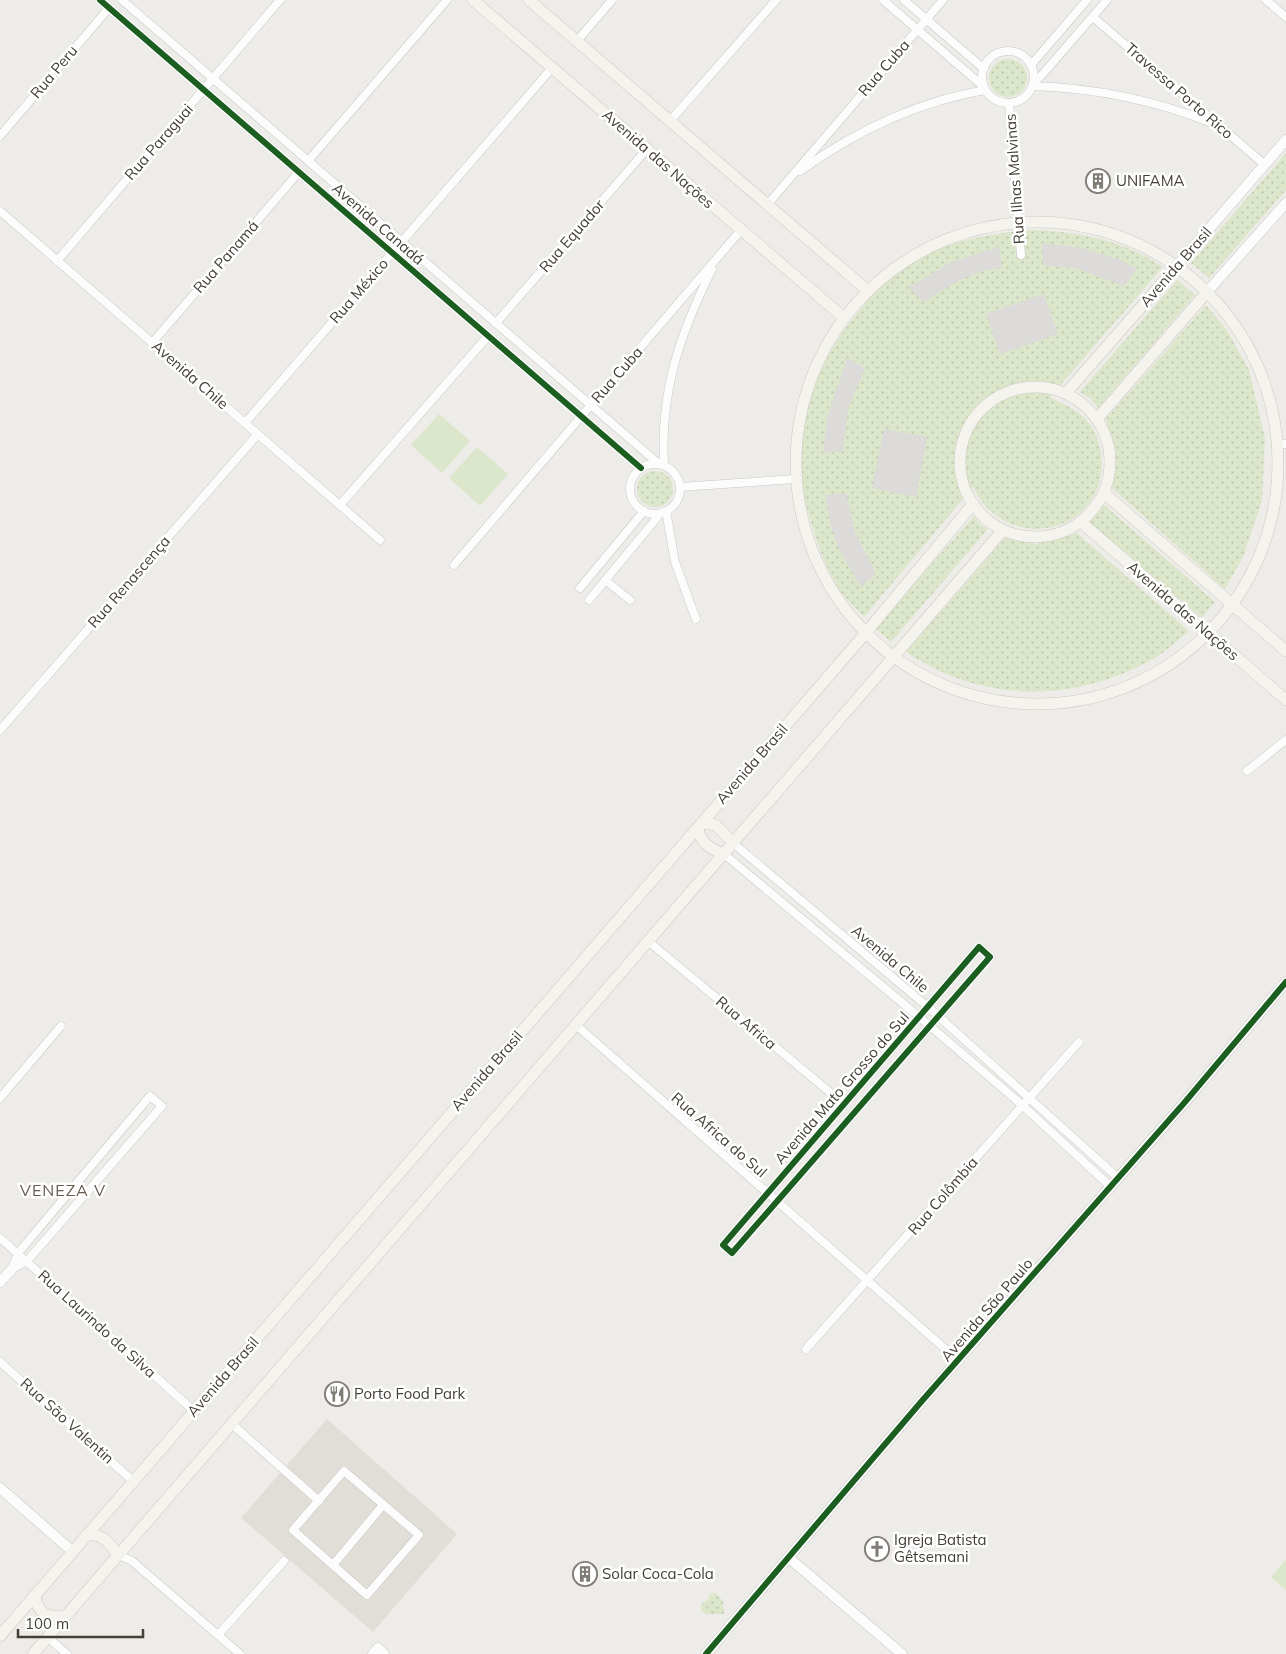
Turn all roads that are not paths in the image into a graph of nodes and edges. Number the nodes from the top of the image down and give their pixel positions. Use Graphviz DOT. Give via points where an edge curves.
graph roads {
  1 [pos="100,0"];
  2 [pos="122,0"];
  3 [pos="280,0"];
  4 [pos="447,0"];
  5 [pos="473,0"];
  6 [pos="530,0"];
  7 [pos="612,0"];
  8 [pos="776,0"];
  9 [pos="883,0"];
  10 [pos="904,0"];
  11 [pos="943,0"];
  12 [pos="1086,0"];
  13 [pos="1107,0"];
  14 [pos="1266,0"];
  15 [pos="109,8"];
  16 [pos="1093,17"];
  17 [pos="1286,17"];
  18 [pos="926,19"];
  19 [pos="917,29"];
  20 [pos="577,41"];
  21 [pos="1031,65"];
  22 [pos="552,68"];
  23 [pos="984,69"];
  24 [pos="213,79"];
  25 [pos="1033,84"];
  26 [pos="985,89"];
  27 [pos="204,90"];
  28 [pos="1009,103"];
  29 [pos="670,121"];
  30 [pos="1219,125"];
  31 [pos="0,136"];
  32 [pos="1286,140"];
  33 [pos="647,149"];
  34 [pos="308,161"];
  35 [pos="1265,165"];
  36 [pos="299,172"];
  37 [pos="790,178"];
  38 [pos="1286,203"];
  39 [pos="767,204"];
  40 [pos="0,211"];
  41 [pos="1019,222"];
  42 [pos="741,230"];
  43 [pos="402,242"];
  44 [pos="392,253"];
  45 [pos="1021,255"];
  46 [pos="717,258"];
  47 [pos="57,261"];
  48 [pos="1177,266"];
  49 [pos="867,290"];
  50 [pos="1208,292"];
  51 [pos="843,317"];
  52 [pos="496,323"];
  53 [pos="488,336"];
  54 [pos="152,343"];
  55 [pos="1066,393"];
  56 [pos="591,405"];
  57 [pos="582,416"];
  58 [pos="1097,419"];
  59 [pos="245,423"];
  60 [pos="258,434"];
  61 [pos="1282,444"];
  62 [pos="662,465"];
  63 [pos="641,468"];
  64 [pos="795,479"];
  65 [pos="680,487"];
  66 [pos="1104,493"];
  67 [pos="972,504"];
  68 [pos="340,505"];
  69 [pos="644,511"];
  70 [pos="663,512"];
  71 [pos="1081,522"];
  72 [pos="1003,530"];
  73 [pos="380,540"];
  74 [pos="454,565"];
  75 [pos="604,580"];
  76 [pos="580,588"];
  77 [pos="589,600"];
  78 [pos="630,600"];
  79 [pos="1233,605"];
  80 [pos="696,619"];
  81 [pos="1208,633"];
  82 [pos="864,635"];
  83 [pos="1286,651"];
  84 [pos="892,658"];
  85 [pos="1286,700"];
  86 [pos="0,730"];
  87 [pos="1286,740"];
  88 [pos="1247,771"];
  89 [pos="700,825"];
  90 [pos="733,843"];
  91 [pos="724,854"];
  92 [pos="648,941"];
  93 [pos="1286,982"];
  94 [pos="928,1008"];
  95 [pos="938,1016"];
  96 [pos="919,1017"];
  97 [pos="576,1025"];
  98 [pos="61,1026"];
  99 [pos="930,1026"];
  100 [pos="1079,1042"];
  101 [pos="1030,1097"];
  102 [pos="0,1098"];
  103 [pos="844,1104"];
  104 [pos="1022,1105"];
  105 [pos="1117,1177"];
  106 [pos="1110,1186"];
  107 [pos="767,1194"];
  108 [pos="777,1202"];
  109 [pos="0,1238"];
  110 [pos="18,1253"];
  111 [pos="27,1261"];
  112 [pos="12,1269"];
  113 [pos="0,1282"];
  114 [pos="867,1282"];
  115 [pos="806,1349"];
  116 [pos="959,1361"];
  117 [pos="0,1362"];
  118 [pos="194,1411"];
  119 [pos="232,1424"];
  120 [pos="133,1481"];
  121 [pos="0,1488"];
  122 [pos="319,1501"];
  123 [pos="384,1505"];
  124 [pos="86,1535"];
  125 [pos="72,1551"];
  126 [pos="117,1554"];
  127 [pos="789,1558"];
  128 [pos="284,1561"];
  129 [pos="333,1565"];
  130 [pos="35,1595"];
  131 [pos="65,1617"];
  132 [pos="3,1628"];
  133 [pos="218,1635"];
  134 [pos="47,1637"];
  135 [pos="32,1654"];
  136 [pos="67,1654"];
  137 [pos="240,1654"];
  138 [pos="373,1654"];
  139 [pos="384,1654"];
  140 [pos="706,1654"];
  141 [pos="902,1654"];
  1 -- 15 [label="street, Avenida Canadá"];
  2 -- 24 [label="street, Avenida Canadá"];
  3 -- 24 [label="street, Rua Paraguai"];
  4 -- 34 [label="street"];
  5 -- 22 [label="main road, Avenida das Nações"];
  6 -- 20 [label="main road"];
  7 -- 20 [label="street"];
  8 -- 29 [label="street"];
  9 -- 19 [label="street"];
  10 -- 18 [label="street"];
  11 -- 18 [label="street, Rua Cuba"];
  12 -- 21 [label="street"];
  13 -- 16 [label="street"];
  14 -- 17 [label="street"];
  15 -- 27 [label="street, Avenida Canadá"];
  15 -- 31 [label="street, Rua Peru"];
  16 -- 25 [label="street"];
  16 -- 30 [label="street, Travessa Porto Rico"];
  18 -- 19 [label="street, Rua Cuba"];
  18 -- 23 [label="street"];
  19 -- 26 [label="street"];
  19 -- 37 [label="street, Rua Cuba"];
  20 -- 29 [label="main road"];
  21 -- 23 [label="street" via="1020,54 1005,51 991,58"];
  21 -- 25 [label="street"];
  22 -- 33 [label="main road, Avenida das Nações"];
  22 -- 43 [label="street, Rua México"];
  23 -- 26 [label="street" via="982,81"];
  24 -- 27 [label="street, Rua Paraguai"];
  24 -- 34 [label="street, Avenida Canadá"];
  25 -- 28 [label="street" via="1024,98"];
  25 -- 30 [label="street" via="1146,101"];
  26 -- 28 [label="street" via="999,102"];
  26 -- 37 [label="street" via="893,116 831,148"];
  27 -- 36 [label="street, Avenida Canadá"];
  27 -- 47 [label="street, Rua Paraguai"];
  28 -- 41 [label="street, Rua Ilhas Malvinas"];
  29 -- 39 [label="main road"];
  30 -- 35 [label="street, Travessa Porto Rico"];
  32 -- 35 [label="street, Avenida Brasil"];
  33 -- 42 [label="main road, Avenida das Nações"];
  33 -- 52 [label="street, Rua Equador"];
  34 -- 43 [label="street, Avenida Canadá"];
  35 -- 48 [label="street, Avenida Brasil"];
  36 -- 44 [label="street, Avenida Canadá"];
  36 -- 54 [label="street, Rua Panamá"];
  37 -- 39 [label="street, Rua Cuba"];
  38 -- 50 [label="street"];
  39 -- 49 [label="main road"];
  40 -- 47 [label="street, Avenida Chile"];
  41 -- 45 [label="street, Rua Ilhas Malvinas"];
  41 -- 48 [label="main road" via="1054,221 1090,228 1132,241"];
  41 -- 49 [label="main road" via="944,239 913,253"];
  42 -- 46 [label="street, Rua Cuba"];
  42 -- 51 [label="main road, Avenida das Nações"];
  43 -- 44 [label="street, Rua México"];
  43 -- 52 [label="street, Avenida Canadá"];
  44 -- 53 [label="street, Avenida Canadá"];
  44 -- 59 [label="street, Rua México"];
  46 -- 56 [label="street, Rua Cuba"];
  46 -- 62 [label="street" via="672,364"];
  47 -- 54 [label="street, Avenida Chile"];
  48 -- 50 [label="main road"];
  48 -- 55 [label="main road, Avenida Brasil"];
  49 -- 51 [label="main road"];
  50 -- 58 [label="main road"];
  50 -- 61 [label="main road" via="1235,323 1254,356 1270,392"];
  51 -- 64 [label="main road" via="817,362 803,399 795,452"];
  52 -- 56 [label="street, Avenida Canadá"];
  53 -- 57 [label="street, Avenida Canadá"];
  53 -- 68 [label="street"];
  54 -- 59 [label="street, Avenida Chile"];
  55 -- 58 [label="main road"];
  55 -- 67 [label="main road" via="1042,387 1019,388 997,397 978,412 965,436 960,463 963,484"];
  56 -- 57 [label="street, Rua Cuba"];
  56 -- 62 [label="street, Avenida Canadá"];
  57 -- 63 [label="street, Avenida Canadá"];
  57 -- 74 [label="street, Rua Cuba"];
  58 -- 66 [label="main road" via="1108,442 1111,468"];
  59 -- 60 [label="street, Avenida Chile"];
  60 -- 68 [label="street, Avenida Chile"];
  60 -- 86 [label="street, Rua Renascença"];
  61 -- 79 [label="main road" via="1275,507 1266,545 1253,574"];
  62 -- 63 [label="street" via="648,464"];
  62 -- 65 [label="street" via="674,472"];
  63 -- 69 [label="street" via="631,479 630,494"];
  64 -- 65 [label="street"];
  64 -- 82 [label="main road" via="807,542 819,571 847,616"];
  65 -- 70 [label="street" via="677,501"];
  66 -- 71 [label="main road"];
  66 -- 79 [label="main road"];
  67 -- 72 [label="main road"];
  67 -- 82 [label="main road, Avenida Brasil"];
  68 -- 73 [label="street, Avenida Chile"];
  69 -- 70 [label="street"];
  69 -- 76 [label="street"];
  70 -- 75 [label="street"];
  70 -- 80 [label="street"];
  71 -- 72 [label="main road" via="1056,534 1038,537 1020,536"];
  71 -- 81 [label="main road, Avenida das Nações"];
  72 -- 84 [label="main road"];
  75 -- 77 [label="street"];
  75 -- 78 [label="street"];
  79 -- 81 [label="main road"];
  79 -- 83 [label="main road"];
  81 -- 84 [label="main road" via="1177,660 1153,675 1125,688 1071,700 990,698 952,688"];
  81 -- 85 [label="main road, Avenida das Nações"];
  82 -- 84 [label="main road"];
  82 -- 89 [label="main road, Avenida Brasil"];
  84 -- 90 [label="main road"];
  87 -- 88 [label="street"];
  89 -- 90 [label="main road" via="716,825"];
  89 -- 91 [label="main road" via="702,841"];
  89 -- 118 [label="main road, Avenida Brasil"];
  90 -- 91 [label="main road"];
  90 -- 94 [label="street, Avenida Chile"];
  91 -- 92 [label="main road"];
  91 -- 96 [label="street, Avenida Chile"];
  92 -- 97 [label="main road"];
  92 -- 103 [label="street, Rua Africa"];
  93 -- 105 [label="street, Avenida São Paulo"];
  94 -- 95 [label="street, Avenida Chile"];
  94 -- 95 [label="street, Avenida Mato Grosso do Sul" via="979,947 990,957"];
  94 -- 96 [label="street, Avenida Mato Grosso do Sul"];
  95 -- 99 [label="street, Avenida Mato Grosso do Sul"];
  95 -- 101 [label="street, Avenida Chile"];
  96 -- 99 [label="street, Avenida Chile"];
  96 -- 103 [label="street, Avenida Mato Grosso do Sul"];
  97 -- 107 [label="street, Rua Africa do Sul"];
  97 -- 119 [label="main road"];
  98 -- 102 [label="street"];
  99 -- 104 [label="street, Avenida Chile"];
  99 -- 108 [label="street, Avenida Mato Grosso do Sul"];
  100 -- 101 [label="street, Rua Colômbia"];
  101 -- 104 [label="street, Rua Colômbia"];
  101 -- 105 [label="street, Avenida Chile"];
  103 -- 107 [label="street, Avenida Mato Grosso do Sul"];
  104 -- 106 [label="street, Avenida Chile"];
  104 -- 114 [label="street, Rua Colômbia"];
  105 -- 106 [label="street, Avenida São Paulo"];
  106 -- 116 [label="street, Avenida São Paulo"];
  107 -- 108 [label="street, Rua Africa do Sul"];
  107 -- 108 [label="street, Avenida Mato Grosso do Sul" via="723,1245 732,1253"];
  108 -- 114 [label="street, Rua Africa do Sul"];
  109 -- 110 [label="street, Rua Laurindo da Silva"];
  110 -- 111 [label="street, Rua Laurindo da Silva"];
  110 -- 111 [label="street" via="150,1096 162,1106"];
  110 -- 112 [label="street"];
  111 -- 112 [label="street"];
  111 -- 118 [label="street, Rua Laurindo da Silva"];
  112 -- 113 [label="street"];
  114 -- 115 [label="street, Rua Colômbia"];
  114 -- 116 [label="street, Rua Africa do Sul"];
  116 -- 127 [label="street, Avenida São Paulo"];
  117 -- 120 [label="street, Rua São Valentin"];
  118 -- 120 [label="main road, Avenida Brasil"];
  119 -- 122 [label="street"];
  119 -- 126 [label="main road"];
  120 -- 124 [label="main road, Avenida Brasil"];
  121 -- 125 [label="street"];
  122 -- 123 [label="street" via="344,1471"];
  122 -- 129 [label="street" via="293,1530"];
  123 -- 129 [label="street"];
  123 -- 129 [label="street" via="420,1535 367,1595"];
  124 -- 125 [label="main road, Avenida Brasil"];
  124 -- 126 [label="main road" via="103,1538"];
  125 -- 130 [label="main road, Avenida Brasil"];
  126 -- 131 [label="main road"];
  126 -- 133 [label="street" via="132,1561"];
  127 -- 140 [label="street, Avenida São Paulo"];
  127 -- 141 [label="street"];
  128 -- 133 [label="street"];
  130 -- 131 [label="main road" via="41,1612 52,1617"];
  130 -- 132 [label="main road, Avenida Brasil"];
  131 -- 134 [label="main road"];
  133 -- 137 [label="street"];
  134 -- 135 [label="main road"];
  134 -- 136 [label="street"];
  138 -- 139 [label="street" via="378,1648"];
}
